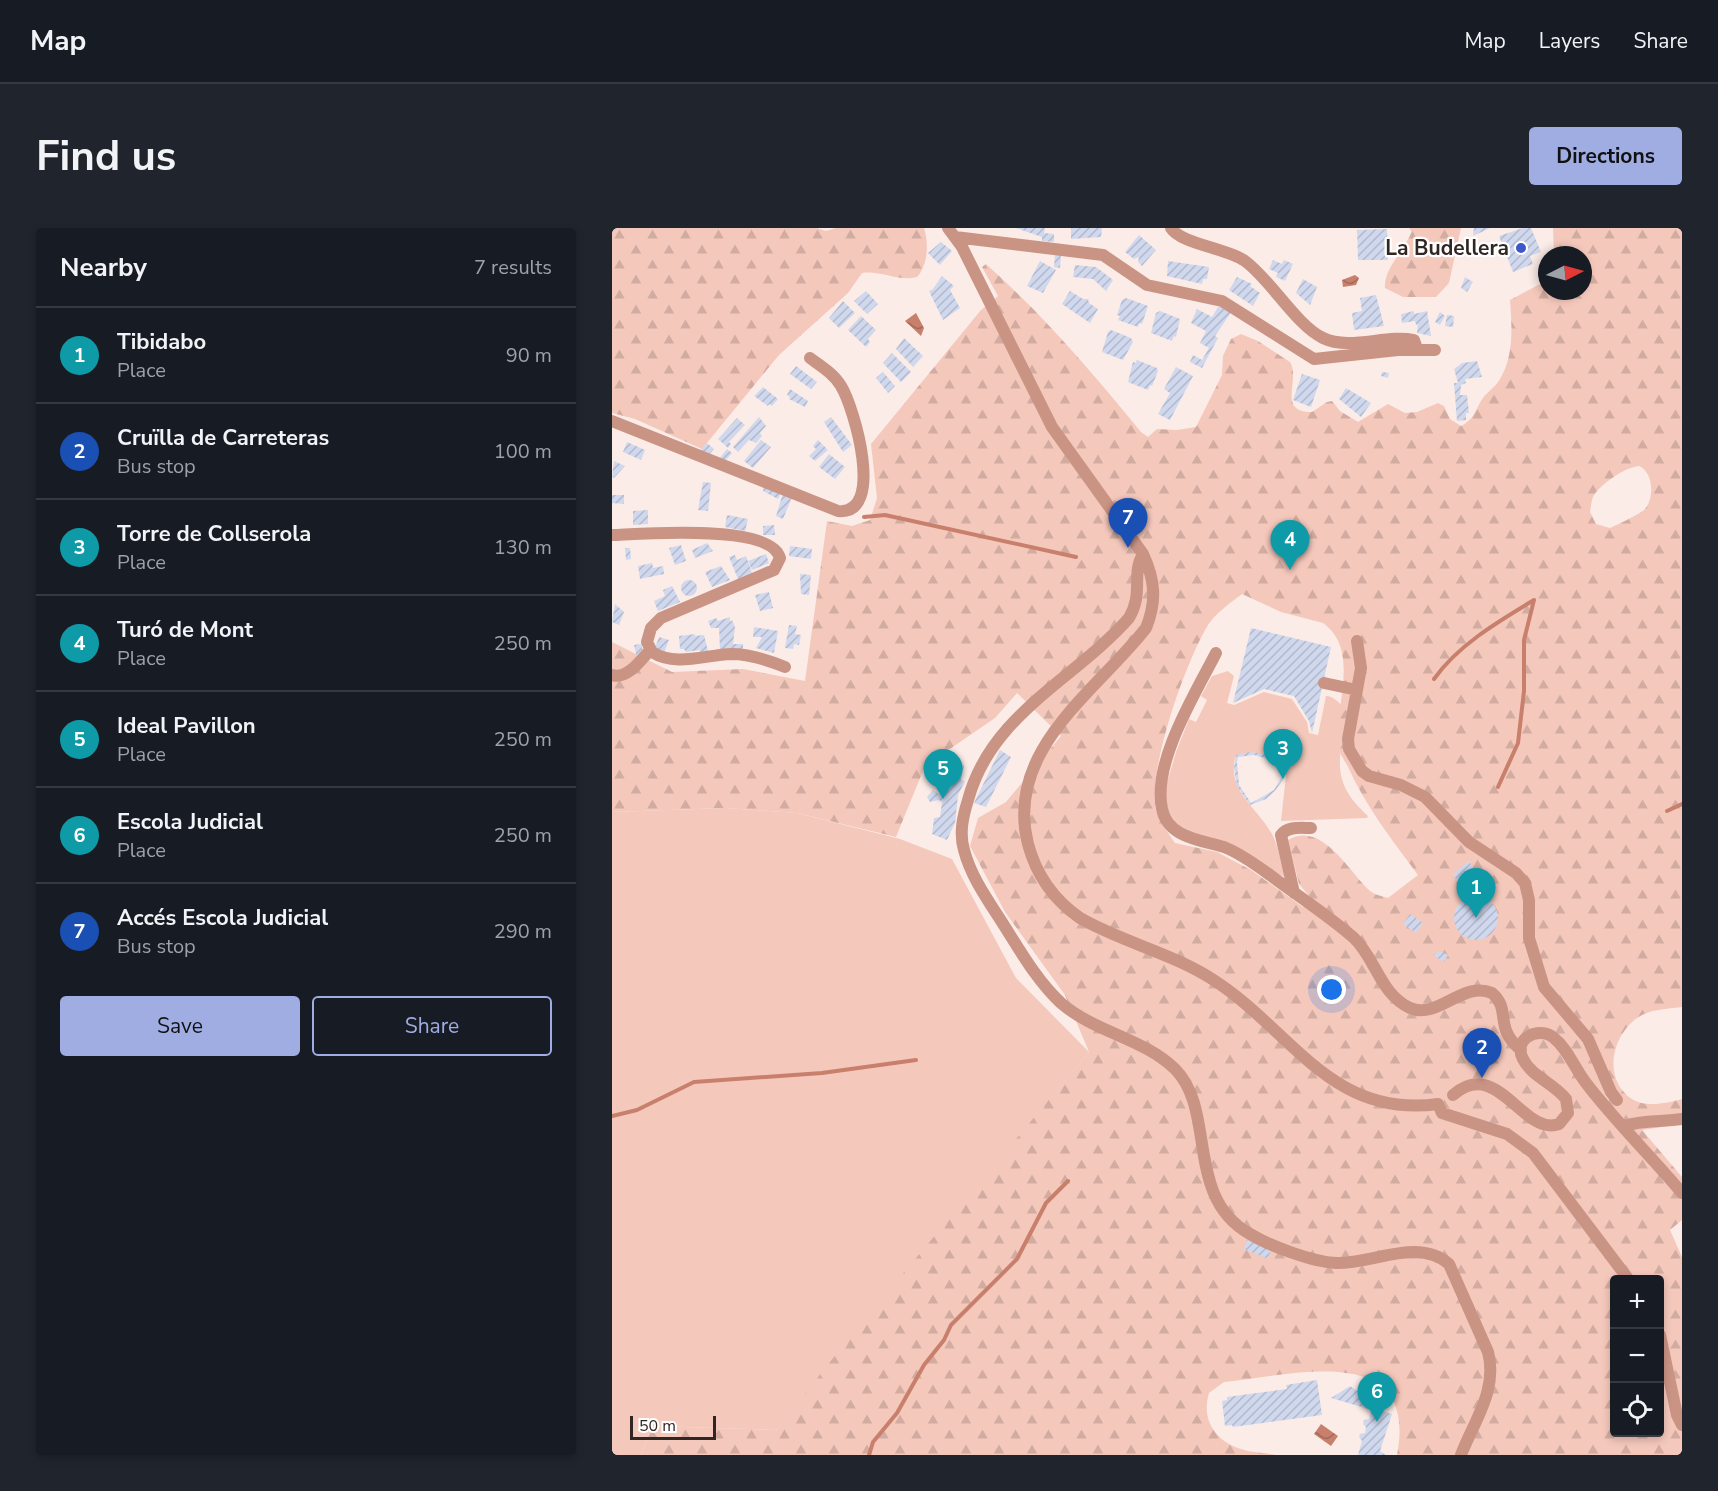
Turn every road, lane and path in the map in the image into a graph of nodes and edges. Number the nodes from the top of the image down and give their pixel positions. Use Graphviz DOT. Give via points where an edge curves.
graph roads {
  1 [pos="1171,228"];
  2 [pos="951,232"];
  3 [pos="1417,350"];
  4 [pos="1435,350"];
  5 [pos="810,358"];
  6 [pos="612,421"];
  7 [pos="612,535"];
  8 [pos="1143,554"];
  9 [pos="1357,641"];
  10 [pos="650,650"];
  11 [pos="1216,653"];
  12 [pos="785,667"];
  13 [pos="612,675"];
  14 [pos="1324,683"];
  15 [pos="1358,690"];
  16 [pos="1311,828"];
  17 [pos="1294,893"];
  18 [pos="1521,1050"];
  19 [pos="1453,1095"];
  20 [pos="1617,1101"];
  21 [pos="1438,1104"];
  22 [pos="1452,1114"];
  23 [pos="1682,1119"];
  24 [pos="1624,1126"];
  25 [pos="1682,1193"];
  26 [pos="1625,1275"];
  27 [pos="1664,1357"];
  28 [pos="1682,1425"];
  29 [pos="1461,1455"];
  1 -- 3 [label="street" via="1180,236 1243,260 1324,339 1401,337 1414,340"];
  2 -- 3 [label="street" via="1103,255 1147,285 1222,301 1314,359"];
  2 -- 8 [label="street" via="1052,427"];
  3 -- 4 [label="street"];
  5 -- 6 [label="street" via="837,380 848,399 857,431 863,491 859,501 848,510 838,511"];
  7 -- 10 [label="street" via="720,534 764,543 779,554 774,570 657,621 649,633"];
  8 -- 21 [label="street" via="1152,574 1154,593 1153,612 1146,628 1063,718 1042,749 1031,775 1025,826 1041,876 1062,904 1080,918 1212,979 1331,1080 1385,1102 1414,1107"];
  8 -- 29 [label="street" via="1138,564 1137,602 1129,618 1031,702 1002,732 984,761 963,818 967,862 1038,976 1061,1003 1154,1054 1179,1074 1191,1097 1213,1191 1244,1229 1329,1262 1419,1251 1437,1255 1449,1264 1491,1366 1488,1394"];
  9 -- 15 [label="street" via="1361,668"];
  10 -- 12 [label="street" via="672,659 738,654"];
  10 -- 13 [label="street" via="622,676"];
  11 -- 17 [label="street" via="1168,755 1160,790 1162,812 1175,831 1243,857"];
  14 -- 15 [label="street"];
  15 -- 20 [label="street" via="1348,739 1355,760 1369,776 1401,784 1425,797 1469,842 1516,873 1525,884 1529,938 1544,987 1588,1039"];
  16 -- 17 [label="street" via="1293,828 1281,835"];
  17 -- 18 [label="street" via="1355,939 1388,990 1410,1008 1431,1009 1476,990 1492,993 1501,1007 1505,1033"];
  18 -- 19 [label="street" via="1526,1064 1566,1099 1568,1113 1559,1124 1543,1124 1480,1084 1466,1086"];
  18 -- 20 [label="street" via="1526,1037 1544,1032 1554,1038 1585,1082"];
  19 -- 21 [label="street" via="1443,1095"];
  19 -- 22 [label="street" via="1459,1107"];
  20 -- 24 [label="street"];
  21 -- 22 [label="street" via="1442,1113"];
  22 -- 26 [label="street" via="1508,1134 1533,1153"];
  23 -- 24 [label="street"];
  24 -- 25 [label="street"];
  27 -- 28 [label="street"];
}
